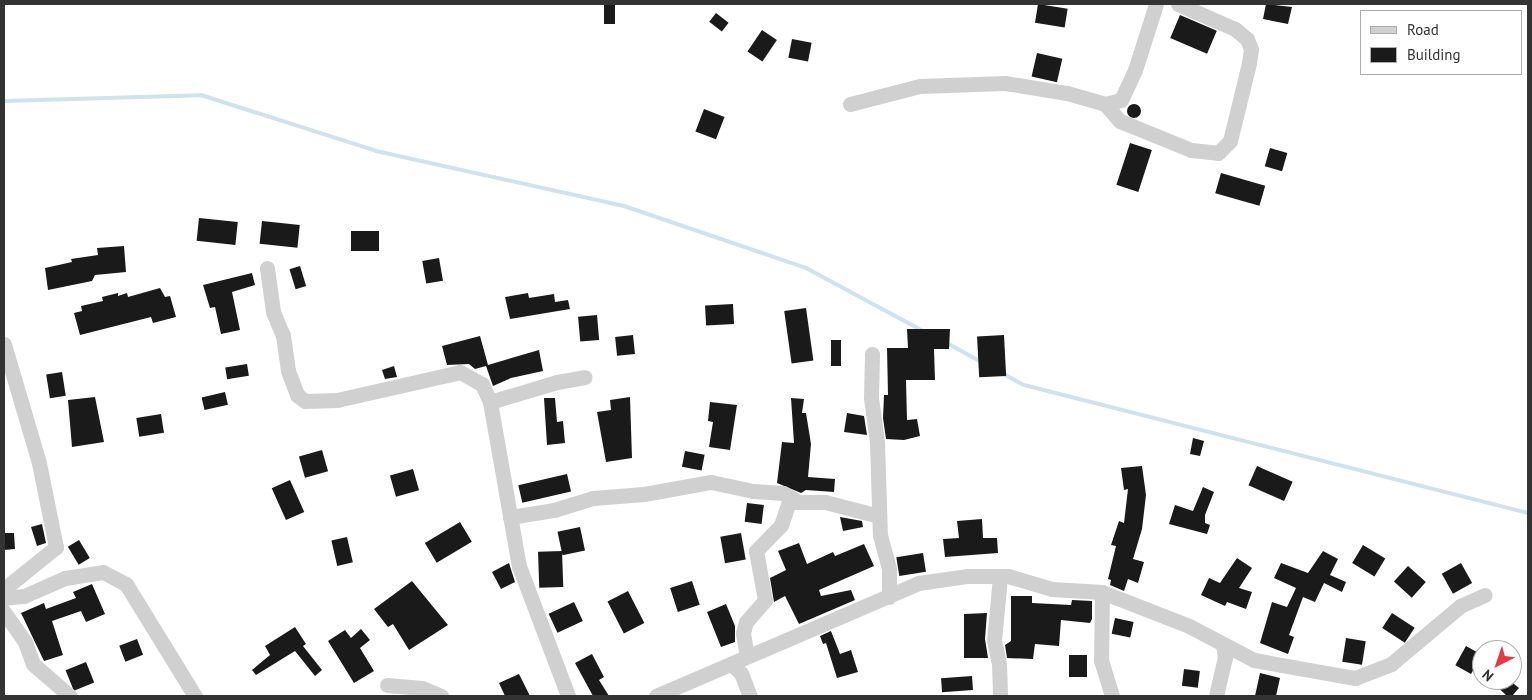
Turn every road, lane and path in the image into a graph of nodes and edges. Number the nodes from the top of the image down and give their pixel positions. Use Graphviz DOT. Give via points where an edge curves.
graph roads {
  1 [pos="1156,4"];
  2 [pos="1178,4"];
  3 [pos="850,104"];
  4 [pos="1105,104"];
  5 [pos="267,268"];
  6 [pos="4,344"];
  7 [pos="872,354"];
  8 [pos="585,376"];
  9 [pos="490,402"];
  10 [pos="797,501"];
  11 [pos="879,516"];
  12 [pos="510,517"];
  13 [pos="1000,577"];
  14 [pos="4,589"];
  15 [pos="1102,592"];
  16 [pos="1485,595"];
  17 [pos="889,597"];
  18 [pos="4,598"];
  19 [pos="4,612"];
  20 [pos="1223,644"];
  21 [pos="747,656"];
  22 [pos="731,664"];
  23 [pos="387,685"];
  24 [pos="70,696"];
  25 [pos="195,696"];
  26 [pos="441,696"];
  27 [pos="568,696"];
  28 [pos="656,696"];
  29 [pos="750,696"];
  30 [pos="1000,696"];
  31 [pos="1112,696"];
  32 [pos="1216,696"];
  1 -- 4 [label="street" via="1135,70 1121,100"];
  2 -- 4 [label="street" via="1235,29 1247,39 1251,49 1230,142 1218,153 1191,150 1120,121"];
  3 -- 4 [label="street" via="920,86 1006,83 1067,93"];
  5 -- 9 [label="street" via="273,312 283,335 288,371 297,395 305,401 337,400 460,372 482,384"];
  6 -- 14 [label="street" via="38,463 56,548"];
  7 -- 11 [label="street" via="871,398 877,442"];
  8 -- 9 [label="street"];
  9 -- 12 [label="street"];
  10 -- 11 [label="street" via="825,502"];
  10 -- 12 [label="street" via="783,493 753,491 711,482 644,494 593,498 554,510"];
  10 -- 21 [label="street" via="789,502 781,525 756,551 765,600 746,622 743,633"];
  11 -- 17 [label="street" via="880,536 889,569"];
  12 -- 27 [label="street" via="519,566"];
  13 -- 15 [label="street" via="1052,589"];
  13 -- 17 [label="street" via="967,576 918,583"];
  13 -- 30 [label="street" via="994,640"];
  15 -- 20 [label="street" via="1189,626"];
  15 -- 31 [label="street" via="1101,660"];
  16 -- 20 [label="street" via="1460,606 1391,664 1355,678 1254,660"];
  17 -- 21 [label="street"];
  18 -- 25 [label="street" via="24,596 65,578 103,572 126,584"];
  19 -- 24 [label="street" via="25,642 32,664"];
  20 -- 32 [label="street" via="1225,658"];
  21 -- 22 [label="street"];
  22 -- 28 [label="street"];
  22 -- 29 [label="street" via="741,673"];
  23 -- 26 [label="street" via="422,688"];
}
